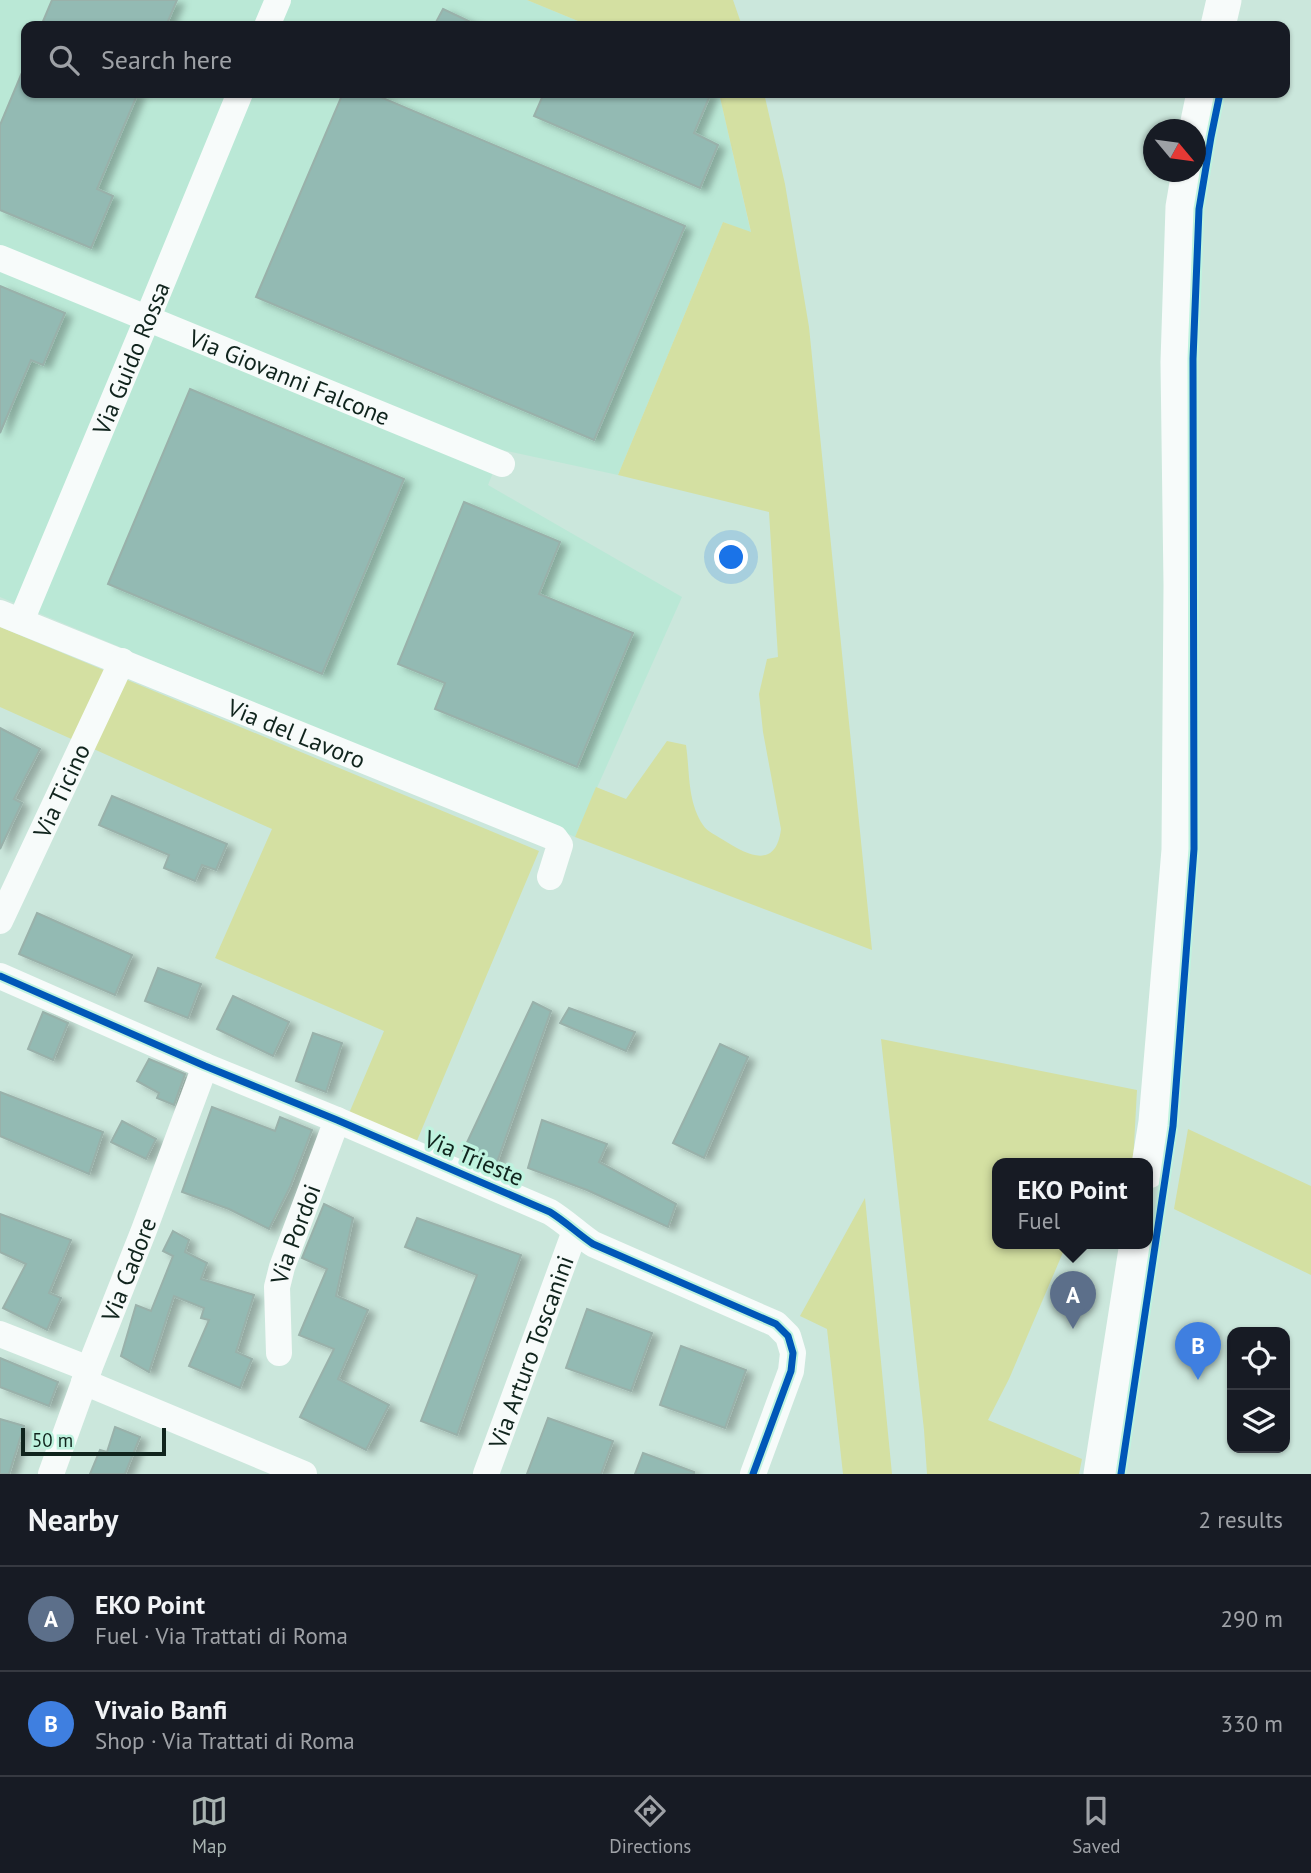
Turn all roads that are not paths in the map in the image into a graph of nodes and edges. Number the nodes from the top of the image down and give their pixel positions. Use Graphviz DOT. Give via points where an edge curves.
graph roads {
  1 [pos="278,0"];
  2 [pos="1224,0"];
  3 [pos="269,21"];
  4 [pos="1219,21"];
  5 [pos="238,98"];
  6 [pos="1203,98"];
  7 [pos="1198,119"];
  8 [pos="1187,182"];
  9 [pos="0,258"];
  10 [pos="148,318"];
  11 [pos="502,464"];
  12 [pos="10,617"];
  13 [pos="122,662"];
  14 [pos="550,877"];
  15 [pos="0,921"];
  16 [pos="0,976"];
  17 [pos="205,1066"];
  18 [pos="337,1120"];
  19 [pos="1150,1158"];
  20 [pos="575,1231"];
  21 [pos="1136,1249"];
  22 [pos="0,1334"];
  23 [pos="279,1353"];
  24 [pos="86,1376"];
  25 [pos="51,1474"];
  26 [pos="304,1474"];
  27 [pos="486,1474"];
  28 [pos="753,1474"];
  29 [pos="1101,1474"];
  1 -- 3 [label="street"];
  2 -- 4 [label="main road"];
  5 -- 10 [label="street, Via Guido Rossa"];
  6 -- 7 [label="main road"];
  8 -- 19 [label="main road" via="1178,362 1179,850"];
  9 -- 10 [label="street, Via Giovanni Falcone"];
  10 -- 11 [label="street, Via Giovanni Falcone"];
  10 -- 12 [label="street, Via Guido Rossa"];
  12 -- 13 [label="street, Via del Lavoro"];
  13 -- 14 [label="street, Via del Lavoro" via="555,838 560,845"];
  13 -- 15 [label="street, Via Ticino"];
  16 -- 17 [label="street, Via Trieste"];
  17 -- 18 [label="street, Via Trieste"];
  17 -- 24 [label="street, Via Cadore"];
  18 -- 20 [label="street, Via Trieste" via="550,1212"];
  18 -- 23 [label="street, Via Pordoi" via="277,1287"];
  20 -- 27 [label="street, Via Arturo Toscanini"];
  20 -- 28 [label="street, Via Trieste" via="615,1255 776,1324 788,1336 793,1353 790,1371"];
  21 -- 29 [label="main road"];
  22 -- 24 [label="street"];
  24 -- 25 [label="street, Via Cadore"];
  24 -- 26 [label="street"];
}
